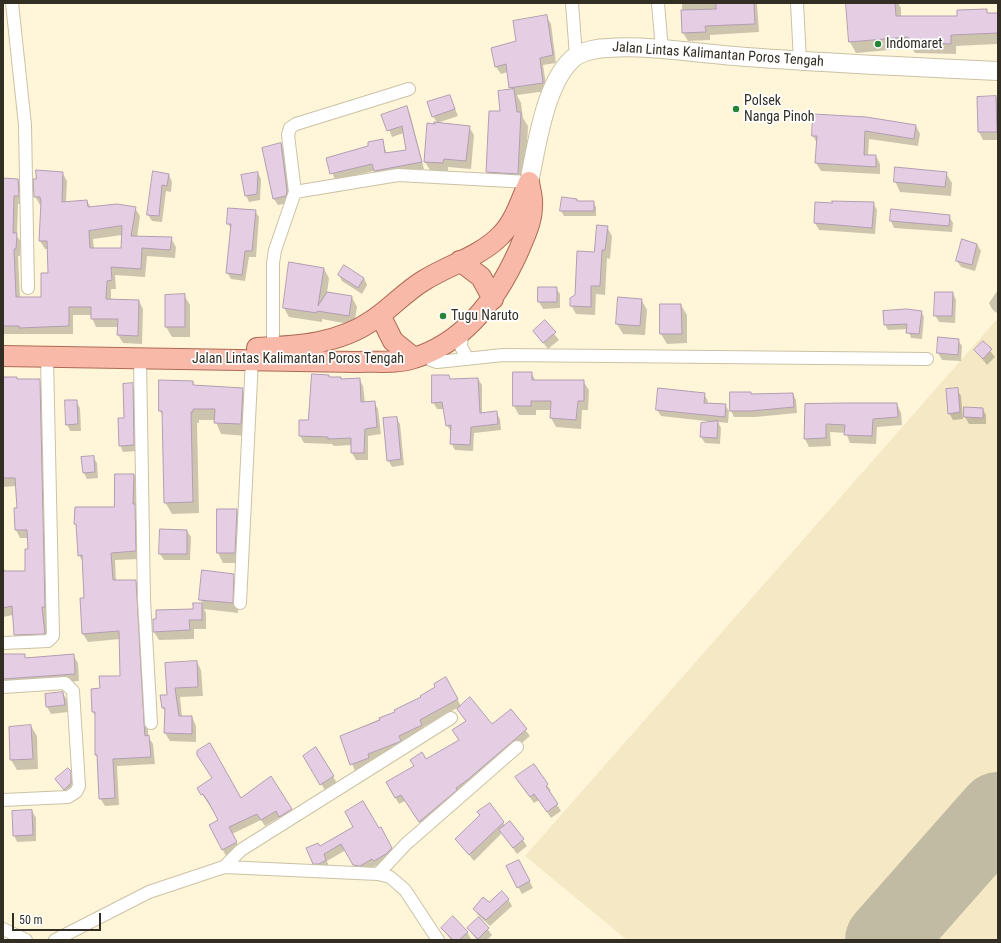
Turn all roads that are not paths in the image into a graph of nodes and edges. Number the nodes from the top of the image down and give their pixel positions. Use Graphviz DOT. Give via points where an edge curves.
graph roads {
  1 [pos="12,3"];
  2 [pos="572,3"];
  3 [pos="658,3"];
  4 [pos="797,3"];
  5 [pos="662,50"];
  6 [pos="576,56"];
  7 [pos="800,61"];
  8 [pos="998,71"];
  9 [pos="409,89"];
  10 [pos="529,182"];
  11 [pos="295,192"];
  12 [pos="460,261"];
  13 [pos="28,288"];
  14 [pos="493,299"];
  15 [pos="380,315"];
  16 [pos="462,331"];
  17 [pos="3,345"];
  18 [pos="273,347"];
  19 [pos="3,356"];
  20 [pos="419,356"];
  21 [pos="47,358"];
  22 [pos="468,358"];
  23 [pos="140,359"];
  24 [pos="252,359"];
  25 [pos="927,359"];
  26 [pos="240,603"];
  27 [pos="3,643"];
  28 [pos="3,687"];
  29 [pos="451,718"];
  30 [pos="151,723"];
  31 [pos="517,747"];
  32 [pos="3,800"];
  33 [pos="224,867"];
  34 [pos="378,874"];
  35 [pos="3,929"];
  36 [pos="26,940"];
  37 [pos="55,940"];
  38 [pos="438,940"];
  1 -- 13 [label="street" via="25,125"];
  2 -- 6 [label="street"];
  3 -- 5 [label="street"];
  4 -- 7 [label="street"];
  5 -- 6 [label="main road, Jalan Lintas Kalimantan Poros Tengah" via="607,48 591,50"];
  5 -- 7 [label="main road, Jalan Lintas Kalimantan Poros Tengah"];
  6 -- 10 [label="main road, Jalan Lintas Kalimantan Poros Tengah" via="566,66 544,112"];
  7 -- 8 [label="main road, Jalan Lintas Kalimantan Poros Tengah"];
  9 -- 11 [label="street" via="290,128 288,135"];
  10 -- 11 [label="street" via="398,175"];
  10 -- 12 [label="main road, Jalan Lintas Kalimantan Poros Tengah" via="512,220 502,235"];
  10 -- 14 [label="main road, Jalan Lintas Kalimantan Poros Tengah" via="532,206 529,226 515,259"];
  11 -- 18 [label="street" via="273,263"];
  12 -- 14 [label="main road" via="481,277"];
  12 -- 15 [label="main road, Jalan Lintas Kalimantan Poros Tengah" via="422,281"];
  14 -- 16 [label="main road, Jalan Lintas Kalimantan Poros Tengah" via="474,322"];
  15 -- 18 [label="main road, Jalan Lintas Kalimantan Poros Tengah" via="357,330 337,338 288,347"];
  15 -- 20 [label="main road" via="393,341"];
  16 -- 20 [label="main road, Jalan Lintas Kalimantan Poros Tengah" via="454,338"];
  16 -- 22 [label="street" via="461,346"];
  17 -- 18 [label="main road, Jalan Lintas Kalimantan Poros Tengah" via="146,349"];
  19 -- 21 [label="main road, Jalan Lintas Kalimantan Poros Tengah"];
  20 -- 22 [label="street" via="437,362"];
  20 -- 24 [label="main road, Jalan Lintas Kalimantan Poros Tengah" via="356,362"];
  21 -- 23 [label="main road, Jalan Lintas Kalimantan Poros Tengah"];
  21 -- 27 [label="street" via="53,636 48,641"];
  22 -- 25 [label="street" via="504,355"];
  23 -- 24 [label="main road, Jalan Lintas Kalimantan Poros Tengah"];
  23 -- 30 [label="street" via="144,600"];
  24 -- 26 [label="street"];
  28 -- 32 [label="street" via="65,683 70,687 73,691 79,786 76,792 68,796"];
  29 -- 33 [label="street" via="241,850"];
  31 -- 34 [label="street" via="406,844"];
  33 -- 34 [label="street"];
  33 -- 37 [label="street" via="149,892"];
  34 -- 38 [label="street" via="390,877 405,890"];
  35 -- 36 [label="street"];
}
